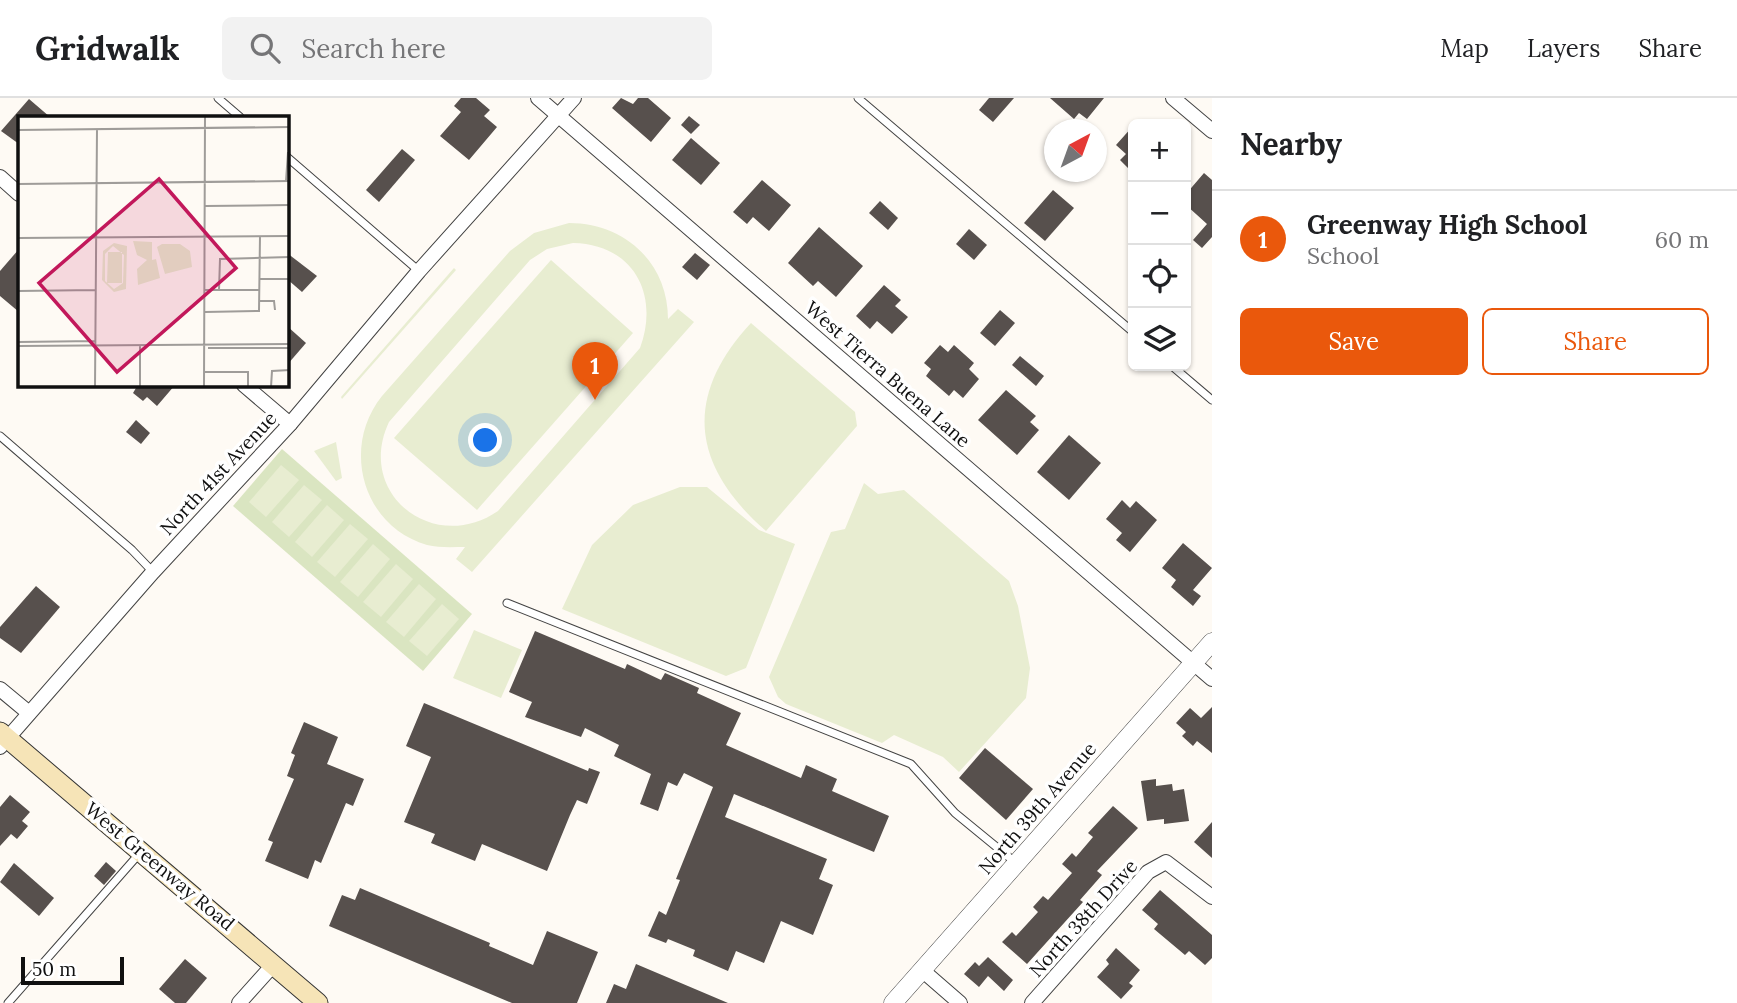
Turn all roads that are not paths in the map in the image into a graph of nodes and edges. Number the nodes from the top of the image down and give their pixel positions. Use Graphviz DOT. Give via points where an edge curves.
graph roads {
  1 [pos="218,98"];
  2 [pos="538,98"];
  3 [pos="574,98"];
  4 [pos="858,98"];
  5 [pos="1173,98"];
  6 [pos="558,115"];
  7 [pos="239,116"];
  8 [pos="1212,131"];
  9 [pos="289,160"];
  10 [pos="0,177"];
  11 [pos="18,193"];
  12 [pos="419,271"];
  13 [pos="1128,328"];
  14 [pos="1178,371"];
  15 [pos="246,387"];
  16 [pos="1212,400"];
  17 [pos="290,424"];
  18 [pos="0,436"];
  19 [pos="153,572"];
  20 [pos="507,603"];
  21 [pos="1212,642"];
  22 [pos="1193,663"];
  23 [pos="1212,679"];
  24 [pos="0,688"];
  25 [pos="29,713"];
  26 [pos="3,739"];
  27 [pos="142,850"];
  28 [pos="1016,863"];
  29 [pos="1212,898"];
  30 [pos="274,964"];
  31 [pos="922,970"];
  32 [pos="8,1003"];
  33 [pos="239,1003"];
  34 [pos="318,1003"];
  35 [pos="893,1003"];
  36 [pos="960,1003"];
  37 [pos="1032,1003"];
  1 -- 7 [label="lane"];
  2 -- 6 [label="street, West Tierra Buena Lane"];
  3 -- 6 [label="street, North 41st Avenue"];
  4 -- 13 [label="lane"];
  5 -- 8 [label="street"];
  6 -- 12 [label="street, North 41st Avenue"];
  6 -- 22 [label="street, West Tierra Buena Lane"];
  9 -- 12 [label="lane"];
  10 -- 11 [label="street"];
  12 -- 17 [label="street, North 41st Avenue"];
  14 -- 16 [label="lane"];
  15 -- 17 [label="street"];
  17 -- 19 [label="street, North 41st Avenue"];
  18 -- 19 [label="lane"];
  19 -- 25 [label="street, North 41st Avenue"];
  20 -- 28 [label="lane" via="911,764 955,813"];
  21 -- 22 [label="street, North 39th Avenue"];
  22 -- 23 [label="street, West Tierra Buena Lane"];
  22 -- 28 [label="street, North 39th Avenue"];
  24 -- 25 [label="street"];
  25 -- 26 [label="street, North 41st Avenue"];
  26 -- 27 [label="main road, West Greenway Road"];
  27 -- 30 [label="main road, West Greenway Road"];
  27 -- 32 [label="lane"];
  28 -- 31 [label="street, North 39th Avenue"];
  29 -- 37 [label="street, North 38th Drive" via="1166,862 1148,872"];
  30 -- 33 [label="street"];
  30 -- 34 [label="main road, West Greenway Road"];
  31 -- 35 [label="street, North 39th Avenue"];
  31 -- 36 [label="street"];
}
